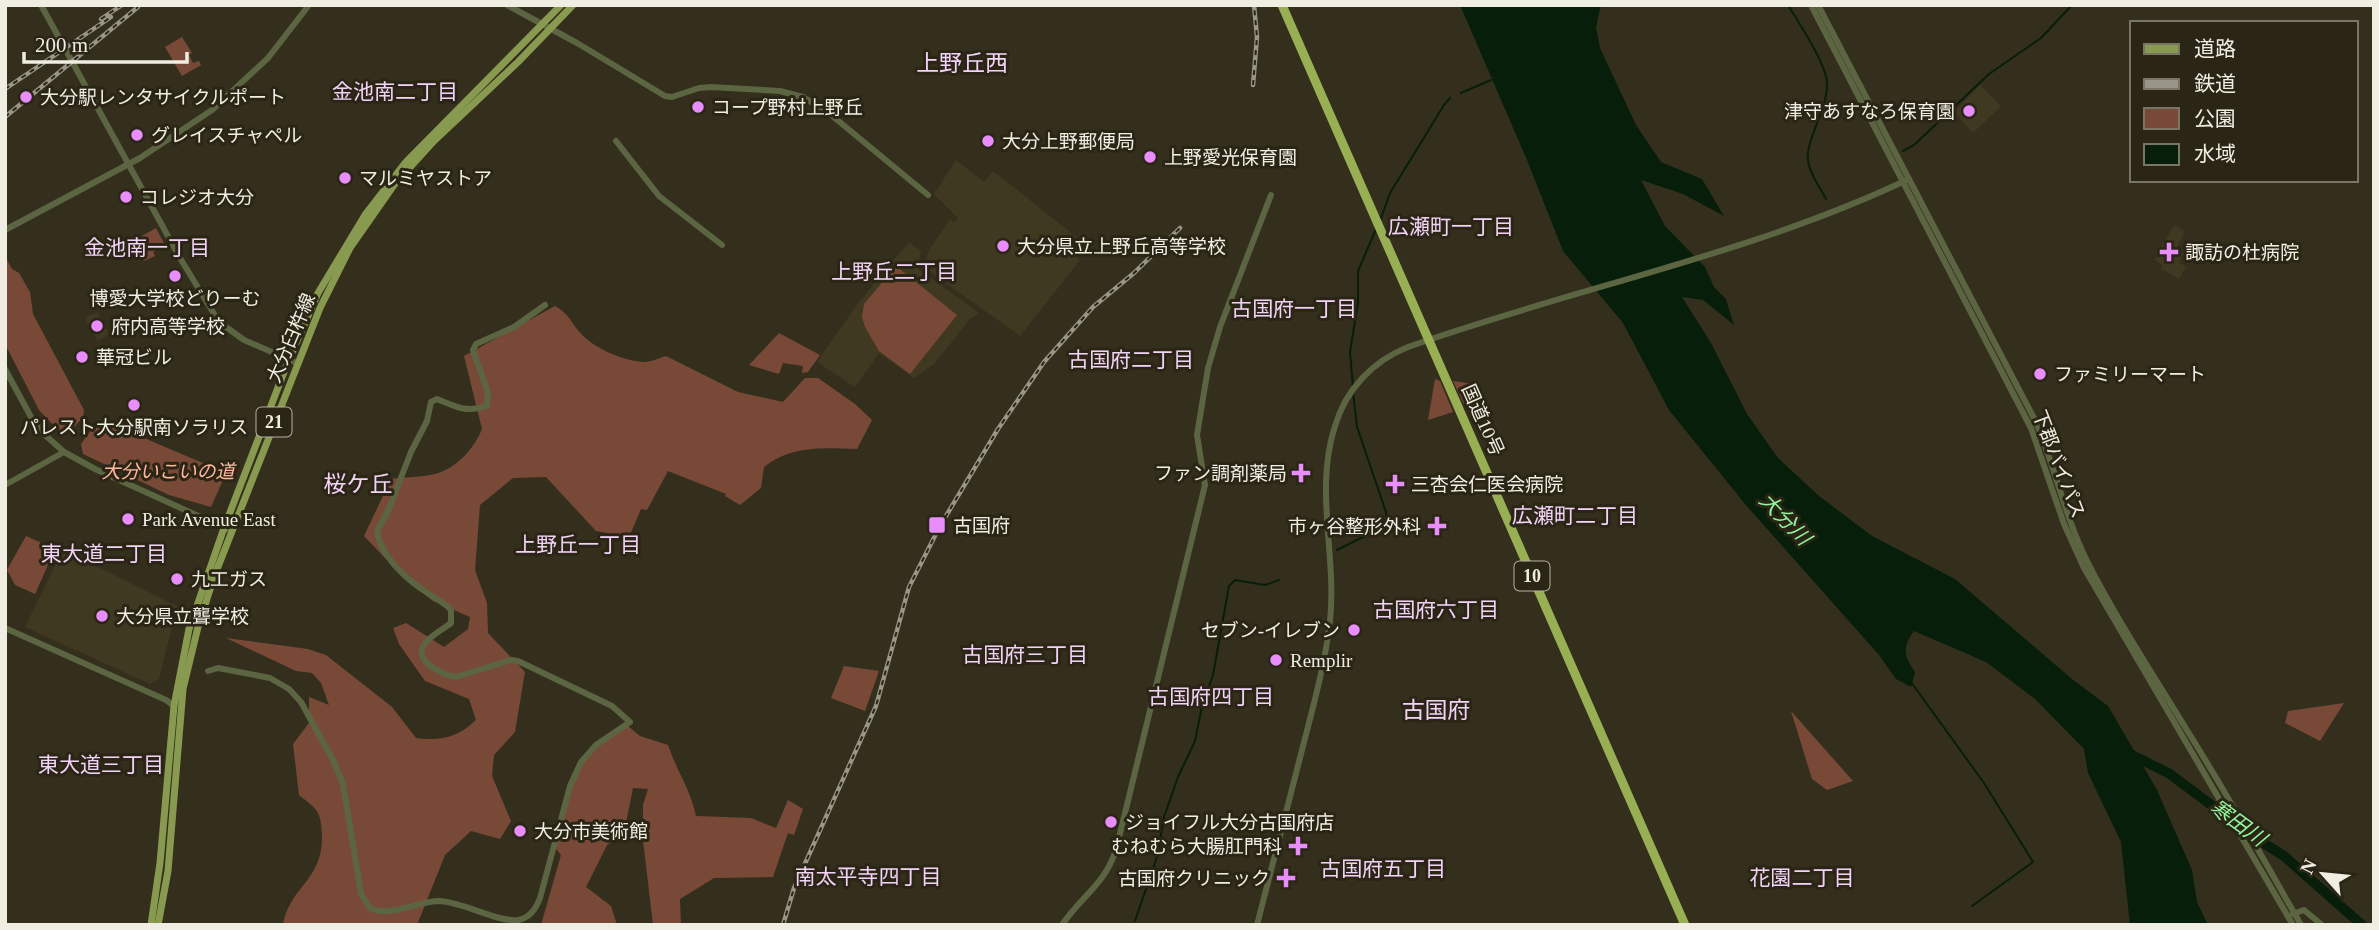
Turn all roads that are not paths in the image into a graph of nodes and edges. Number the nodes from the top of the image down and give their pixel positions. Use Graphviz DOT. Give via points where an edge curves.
graph roads {
  1 [pos="41,5"];
  2 [pos="309,5"];
  3 [pos="507,5"];
  4 [pos="561,5"];
  5 [pos="573,5"];
  6 [pos="1282,5"];
  7 [pos="1811,5"];
  8 [pos="1818,5"];
  9 [pos="546,27"];
  10 [pos="616,141"];
  11 [pos="129,162"];
  12 [pos="1906,180"];
  13 [pos="928,195"];
  14 [pos="1271,195"];
  15 [pos="5,230"];
  16 [pos="722,245"];
  17 [pos="545,305"];
  18 [pos="1428,340"];
  19 [pos="293,361"];
  20 [pos="5,369"];
  21 [pos="64,452"];
  22 [pos="5,485"];
  23 [pos="228,529"];
  24 [pos="5,628"];
  25 [pos="208,671"];
  26 [pos="174,706"];
  27 [pos="2208,772"];
  28 [pos="2291,915"];
  29 [pos="151,925"];
  30 [pos="158,925"];
  31 [pos="1062,925"];
  32 [pos="1257,925"];
  33 [pos="1685,925"];
  34 [pos="2293,925"];
  35 [pos="2301,925"];
  36 [pos="2322,925"];
  1 -- 11 [label="street"];
  2 -- 11 [label="street" via="268,58 221,102"];
  3 -- 9 [label="street"];
  4 -- 9 [label="main road, 大分臼杵線 / 21"];
  5 -- 9 [label="main road, 大分臼杵線 / 21"];
  6 -- 18 [label="highway, 国道10号 / 10"];
  7 -- 12 [label="street"];
  8 -- 12 [label="street"];
  9 -- 13 [label="street" via="665,96 711,87 803,97"];
  9 -- 19 [label="main road, 大分臼杵線 / 21" via="421,146 375,200 325,279"];
  10 -- 16 [label="street" via="659,195"];
  11 -- 15 [label="street"];
  11 -- 19 [label="street" via="219,322 244,340"];
  12 -- 18 [label="street" via="1757,238"];
  12 -- 27 [label="street" via="2036,422 2088,564"];
  14 -- 31 [label="street" via="1211,357 1197,435 1205,485 1116,850 1104,878"];
  17 -- 25 [label="street" via="472,350 488,393 487,405 474,410 437,399 431,402 427,421 377,531 394,563 451,610 451,623 422,648 428,664 456,677 519,661 612,706 630,722 596,745 581,762 533,912 513,920 439,901 387,911 370,908 361,894 343,784 301,702 284,685 265,677 218,668"];
  18 -- 32 [label="street" via="1371,369 1353,389 1335,423 1326,520 1331,606 1326,649"];
  18 -- 33 [label="highway, 国道10号 / 10"];
  19 -- 23 [label="main road, 大分臼杵線 / 21"];
  20 -- 21 [label="street" via="31,417"];
  21 -- 22 [label="street"];
  21 -- 23 [label="street"];
  23 -- 26 [label="main road, 大分臼杵線 / 21" via="188,629"];
  23 -- 30 [label="main road, 大分臼杵線 / 21" via="183,689"];
  24 -- 26 [label="street"];
  26 -- 29 [label="main road, 大分臼杵線 / 21"];
  27 -- 28 [label="street"];
  27 -- 28 [label="street" via="2262,855"];
  28 -- 34 [label="street"];
  28 -- 35 [label="street"];
  28 -- 36 [label="street" via="2304,911"];
}
